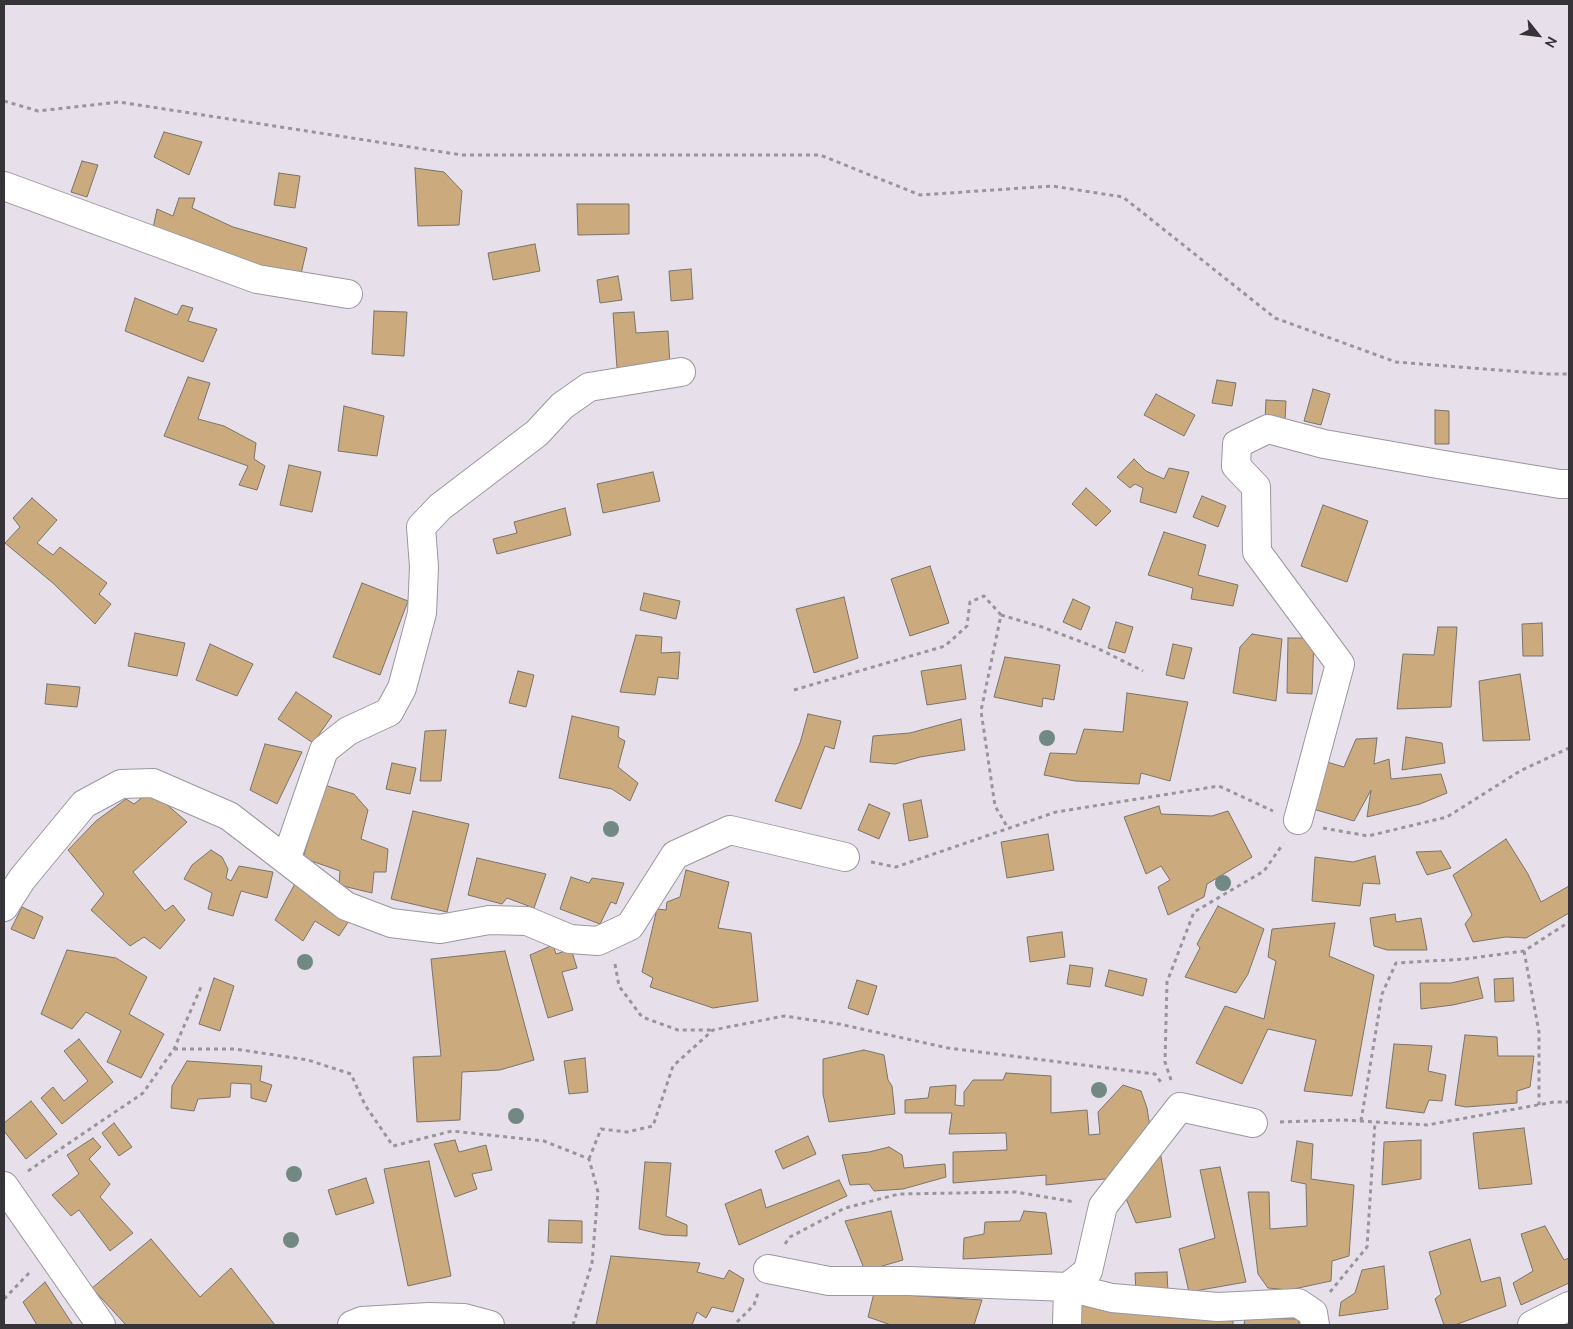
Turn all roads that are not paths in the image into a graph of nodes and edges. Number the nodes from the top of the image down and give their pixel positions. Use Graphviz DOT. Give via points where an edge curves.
graph roads {
  1 [pos="4,186"];
  2 [pos="348,294"];
  3 [pos="681,372"];
  4 [pos="1569,484"];
  5 [pos="1298,820"];
  6 [pos="845,857"];
  7 [pos="286,860"];
  8 [pos="4,907"];
  9 [pos="1252,1123"];
  10 [pos="4,1187"];
  11 [pos="768,1269"];
  12 [pos="1068,1287"];
  13 [pos="1569,1306"];
  14 [pos="1314,1319"];
  15 [pos="101,1325"];
  16 [pos="352,1325"];
  17 [pos="490,1325"];
  18 [pos="1067,1325"];
  19 [pos="1532,1325"];
  1 -- 2 [label="street" via="257,279"];
  3 -- 7 [label="street" via="588,387 421,527 424,568 422,613 402,688 389,712 348,731 324,750"];
  4 -- 5 [label="street" via="1324,444 1268,428 1237,444 1236,466 1256,487 1257,552 1340,664"];
  6 -- 7 [label="street" via="730,830 675,855 630,926 598,941 570,939 527,921 489,920 440,929 391,923 346,906"];
  7 -- 8 [label="street" via="229,816 153,783 121,784 84,804 22,879"];
  9 -- 12 [label="street" via="1180,1107 1103,1206 1088,1271"];
  10 -- 15 [label="street"];
  11 -- 12 [label="street" via="829,1281"];
  12 -- 14 [label="street" via="1112,1298 1218,1307 1298,1303"];
  12 -- 18 [label="street"];
  13 -- 19 [label="street"];
  16 -- 17 [label="street" via="362,1321 429,1317 464,1318"];
}
